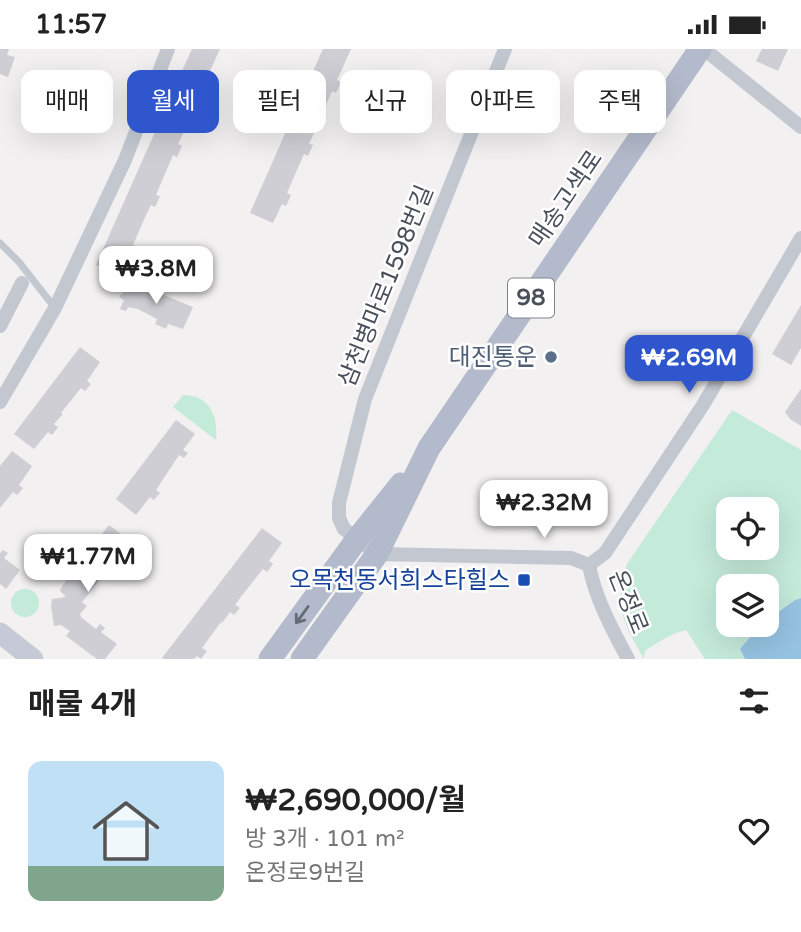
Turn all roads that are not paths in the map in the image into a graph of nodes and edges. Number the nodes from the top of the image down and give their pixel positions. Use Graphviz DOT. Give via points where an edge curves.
graph roads {
  1 [pos="168,49"];
  2 [pos="505,49"];
  3 [pos="702,49"];
  4 [pos="801,127"];
  5 [pos="801,238"];
  6 [pos="0,243"];
  7 [pos="22,283"];
  8 [pos="55,309"];
  9 [pos="0,326"];
  10 [pos="0,402"];
  11 [pos="429,448"];
  12 [pos="357,539"];
  13 [pos="377,554"];
  14 [pos="589,565"];
  15 [pos="0,633"];
  16 [pos="303,658"];
  17 [pos="33,659"];
  18 [pos="270,659"];
  19 [pos="628,659"];
  1 -- 8 [label="street" via="125,160"];
  2 -- 12 [label="street, 삼천병마로1598번길" via="365,399 339,502 344,530"];
  3 -- 4 [label="street"];
  3 -- 11 [label="main road, 매송고색로 / 98"];
  5 -- 14 [label="street" via="703,405 605,553"];
  6 -- 8 [label="lane"];
  7 -- 9 [label="street"];
  8 -- 10 [label="street"];
  11 -- 12 [label="main road, 매송고색로"];
  11 -- 13 [label="main road, 매송고색로 / 98"];
  12 -- 13 [label="street, 삼천병마로1598번길"];
  12 -- 18 [label="main road, 매송고색로, one-way"];
  13 -- 14 [label="street, 온정로" via="571,558"];
  13 -- 16 [label="main road, 매송고색로 / 98"];
  14 -- 19 [label="street, 온정로" via="610,625"];
  15 -- 17 [label="street"];
}
